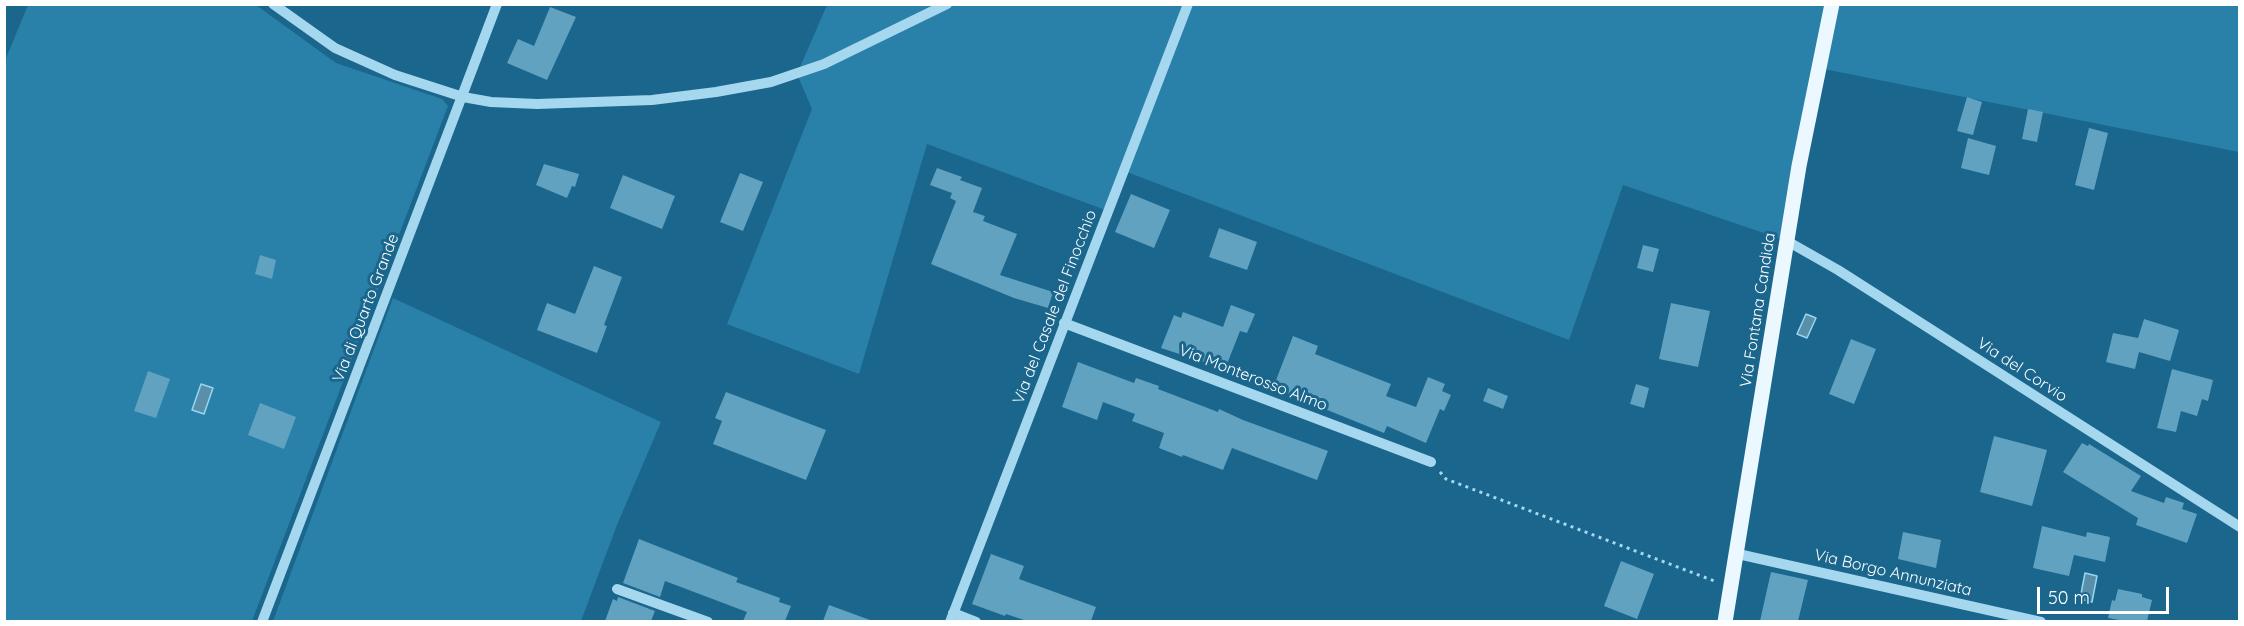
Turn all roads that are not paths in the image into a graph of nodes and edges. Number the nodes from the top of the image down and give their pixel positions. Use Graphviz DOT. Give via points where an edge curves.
graph roads {
  1 [pos="273,4"];
  2 [pos="497,4"];
  3 [pos="947,4"];
  4 [pos="1188,4"];
  5 [pos="1832,4"];
  6 [pos="463,97"];
  7 [pos="1787,241"];
  8 [pos="1064,323"];
  9 [pos="1431,462"];
  10 [pos="2240,527"];
  11 [pos="1738,554"];
  12 [pos="617,589"];
  13 [pos="952,617"];
  14 [pos="262,621"];
  15 [pos="708,621"];
  16 [pos="976,621"];
  17 [pos="1725,621"];
  18 [pos="2042,621"];
  1 -- 6 [label="street" via="311,33 358,60"];
  2 -- 6 [label="street, Via di Quarto Grande"];
  3 -- 6 [label="street" via="825,63 742,87 670,99 611,103 526,104"];
  4 -- 8 [label="street, Via del Casale del Finocchio"];
  5 -- 7 [label="main road, Via Fontana Candida"];
  6 -- 14 [label="street, Via di Quarto Grande"];
  7 -- 10 [label="street, Via del Corvio" via="1844,273"];
  7 -- 11 [label="main road, Via Fontana Candida"];
  8 -- 9 [label="street, Via Monterosso Almo"];
  8 -- 13 [label="street, Via del Casale del Finocchio"];
  11 -- 17 [label="main road, Via Fontana Candida"];
  11 -- 18 [label="street, Via Borgo Annunziata"];
  12 -- 15 [label="street"];
  13 -- 16 [label="street"];
}
